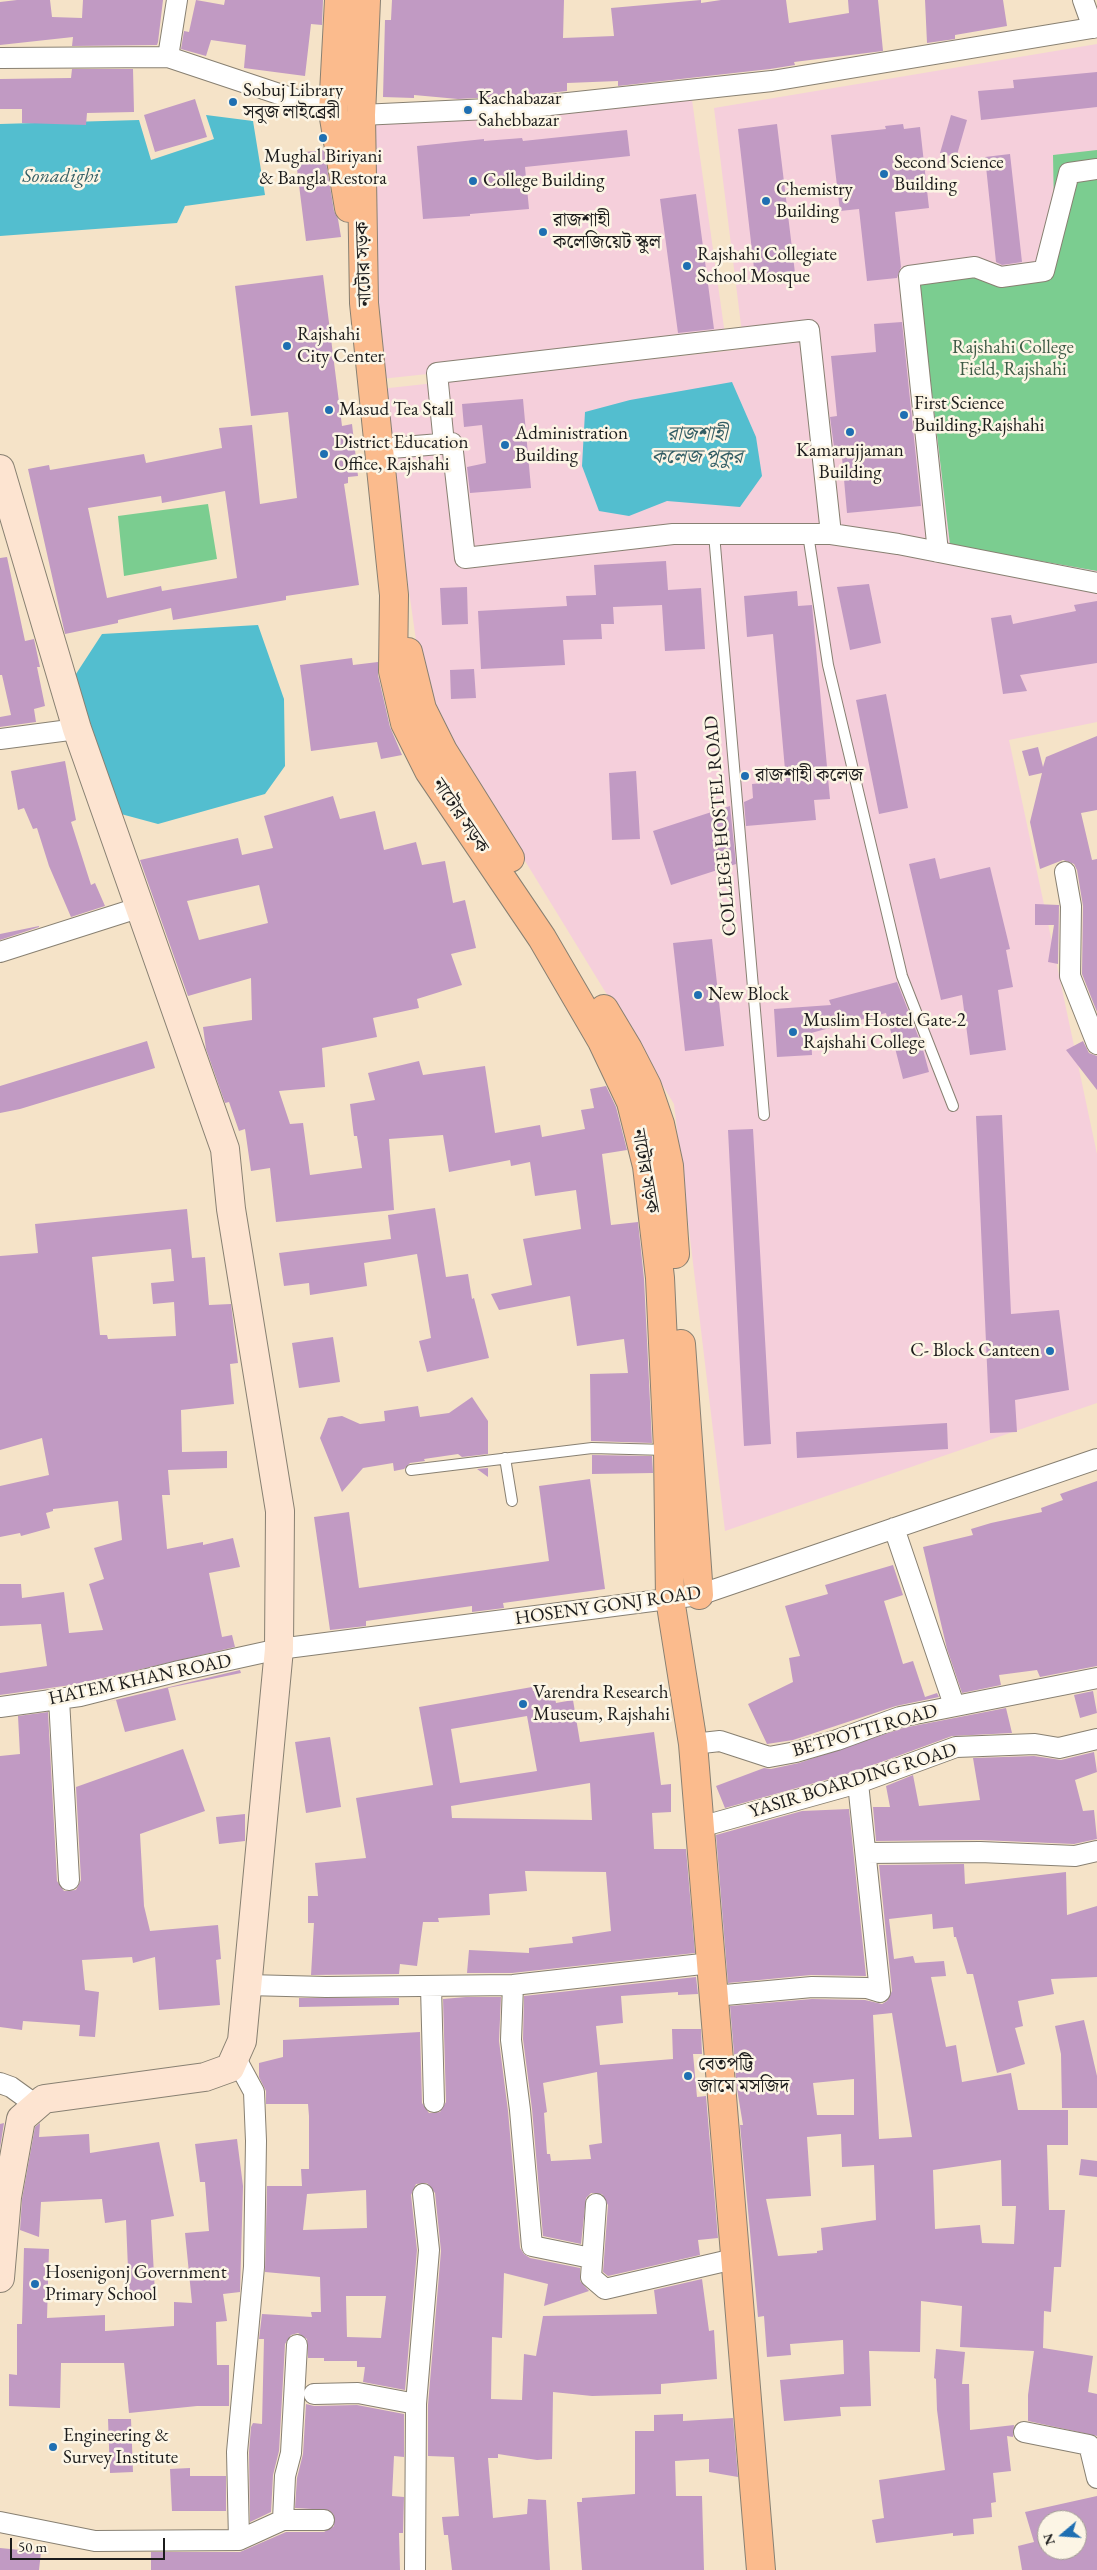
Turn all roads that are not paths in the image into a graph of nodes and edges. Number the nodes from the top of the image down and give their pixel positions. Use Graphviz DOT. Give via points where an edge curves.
graph roads {
  1 [pos="177,0"];
  2 [pos="339,0"];
  3 [pos="366,0"];
  4 [pos="1083,0"];
  5 [pos="1095,28"];
  6 [pos="168,57"];
  7 [pos="0,58"];
  8 [pos="333,112"];
  9 [pos="361,115"];
  10 [pos="1097,169"];
  11 [pos="364,303"];
  12 [pos="444,444"];
  13 [pos="379,449"];
  14 [pos="0,470"];
  15 [pos="714,534"];
  16 [pos="808,534"];
  17 [pos="832,534"];
  18 [pos="938,552"];
  19 [pos="1097,583"];
  20 [pos="394,594"];
  21 [pos="77,729"];
  22 [pos="0,740"];
  23 [pos="1065,872"];
  24 [pos="141,907"];
  25 [pos="0,952"];
  26 [pos="1097,1044"];
  27 [pos="953,1106"];
  28 [pos="764,1115"];
  29 [pos="668,1450"];
  30 [pos="506,1458"];
  31 [pos="1097,1459"];
  32 [pos="411,1470"];
  33 [pos="512,1501"];
  34 [pos="894,1528"];
  35 [pos="699,1595"];
  36 [pos="670,1599"];
  37 [pos="279,1649"];
  38 [pos="1097,1678"];
  39 [pos="58,1699"];
  40 [pos="954,1705"];
  41 [pos="0,1707"];
  42 [pos="1097,1739"];
  43 [pos="693,1744"];
  44 [pos="858,1783"];
  45 [pos="700,1827"];
  46 [pos="1097,1851"];
  47 [pos="866,1853"];
  48 [pos="69,1880"];
  49 [pos="711,1963"];
  50 [pos="247,1985"];
  51 [pos="513,1985"];
  52 [pos="431,1987"];
  53 [pos="714,1996"];
  54 [pos="235,2057"];
  55 [pos="0,2083"];
  56 [pos="434,2102"];
  57 [pos="36,2105"];
  58 [pos="423,2194"];
  59 [pos="596,2204"];
  60 [pos="591,2258"];
  61 [pos="734,2259"];
  62 [pos="0,2278"];
  63 [pos="297,2345"];
  64 [pos="314,2394"];
  65 [pos="416,2404"];
  66 [pos="1024,2432"];
  67 [pos="1097,2478"];
  68 [pos="283,2520"];
  69 [pos="324,2520"];
  70 [pos="0,2522"];
  71 [pos="239,2540"];
  72 [pos="415,2570"];
  73 [pos="761,2570"];
  1 -- 6 [label="street"];
  2 -- 8 [label="highway"];
  3 -- 9 [label="highway, নাটোর সড়ক"];
  4 -- 5 [label="street"];
  5 -- 9 [label="street" via="772,81 531,107"];
  6 -- 7 [label="street"];
  6 -- 8 [label="street"];
  8 -- 11 [label="highway"];
  9 -- 11 [label="highway, নাটোর সড়ক"];
  10 -- 18 [label="street" via="1068,173 1044,271 1001,277 976,267 908,276"];
  11 -- 13 [label="highway, নাটোর সড়ক"];
  12 -- 13 [label="street"];
  12 -- 15 [label="street" via="452,443 465,558 673,534"];
  12 -- 17 [label="street" via="437,373 809,330"];
  13 -- 20 [label="highway, নাটোর সড়ক"];
  14 -- 21 [label="main road"];
  15 -- 16 [label="street"];
  15 -- 28 [label="lane, COLLEGE HOSTEL ROAD"];
  16 -- 17 [label="street"];
  16 -- 27 [label="lane" via="828,665 902,976"];
  17 -- 18 [label="street"];
  18 -- 19 [label="street"];
  20 -- 29 [label="highway, নাটোর সড়ক" via="393,671 405,723 429,771 542,938 602,1041 631,1102 647,1166 660,1278"];
  20 -- 35 [label="highway" via="422,709 628,1049 647,1086 660,1124 669,1166"];
  21 -- 22 [label="street"];
  21 -- 24 [label="main road"];
  23 -- 26 [label="street" via="1071,906 1070,976"];
  24 -- 25 [label="street"];
  24 -- 37 [label="main road" via="225,1149 280,1511"];
  29 -- 30 [label="lane" via="592,1448"];
  29 -- 36 [label="highway, নাটোর সড়ক"];
  30 -- 32 [label="lane"];
  30 -- 33 [label="lane"];
  31 -- 34 [label="street, HOSENY GONJ ROAD"];
  34 -- 35 [label="street, HOSENY GONJ ROAD"];
  34 -- 40 [label="street"];
  35 -- 36 [label="street, HOSENY GONJ ROAD"];
  36 -- 37 [label="street, HOSENY GONJ ROAD"];
  36 -- 43 [label="highway, নাটোর সড়ক"];
  37 -- 39 [label="street, HATEM KHAN ROAD"];
  37 -- 50 [label="main road"];
  38 -- 40 [label="street, BETPOTTI ROAD"];
  39 -- 41 [label="street, HATEM KHAN ROAD"];
  39 -- 48 [label="street"];
  40 -- 43 [label="street, BETPOTTI ROAD" via="900,1717 828,1742 769,1757 720,1741"];
  42 -- 44 [label="street, YASIR BOARDING ROAD" via="1059,1748 1035,1744 956,1747"];
  43 -- 45 [label="highway, নাটোর সড়ক"];
  44 -- 45 [label="street, YASIR BOARDING ROAD"];
  44 -- 47 [label="street"];
  45 -- 49 [label="highway, নাটোর সড়ক"];
  46 -- 47 [label="street" via="1075,1856 980,1852"];
  47 -- 53 [label="street" via="880,1992 867,1988 812,1987"];
  49 -- 51 [label="street"];
  49 -- 53 [label="highway, নাটোর সড়ক"];
  50 -- 52 [label="street"];
  50 -- 54 [label="main road" via="242,2040"];
  51 -- 52 [label="street"];
  51 -- 60 [label="street" via="511,2040 532,2246"];
  52 -- 56 [label="street"];
  53 -- 61 [label="highway, নাটোর সড়ক"];
  54 -- 57 [label="main road" via="230,2068 205,2077 44,2099"];
  54 -- 71 [label="street" via="254,2092 256,2141 254,2267 237,2452"];
  55 -- 57 [label="street"];
  57 -- 62 [label="main road" via="21,2119 7,2197"];
  58 -- 65 [label="street" via="429,2250"];
  59 -- 60 [label="street"];
  60 -- 61 [label="street" via="591,2277 605,2289"];
  61 -- 73 [label="highway, নাটোর সড়ক"];
  63 -- 68 [label="street" via="291,2453 284,2476"];
  64 -- 65 [label="street" via="358,2393"];
  65 -- 72 [label="street"];
  66 -- 67 [label="street" via="1089,2444"];
  68 -- 69 [label="street"];
  68 -- 71 [label="street"];
  70 -- 71 [label="street" via="95,2541"];
}
